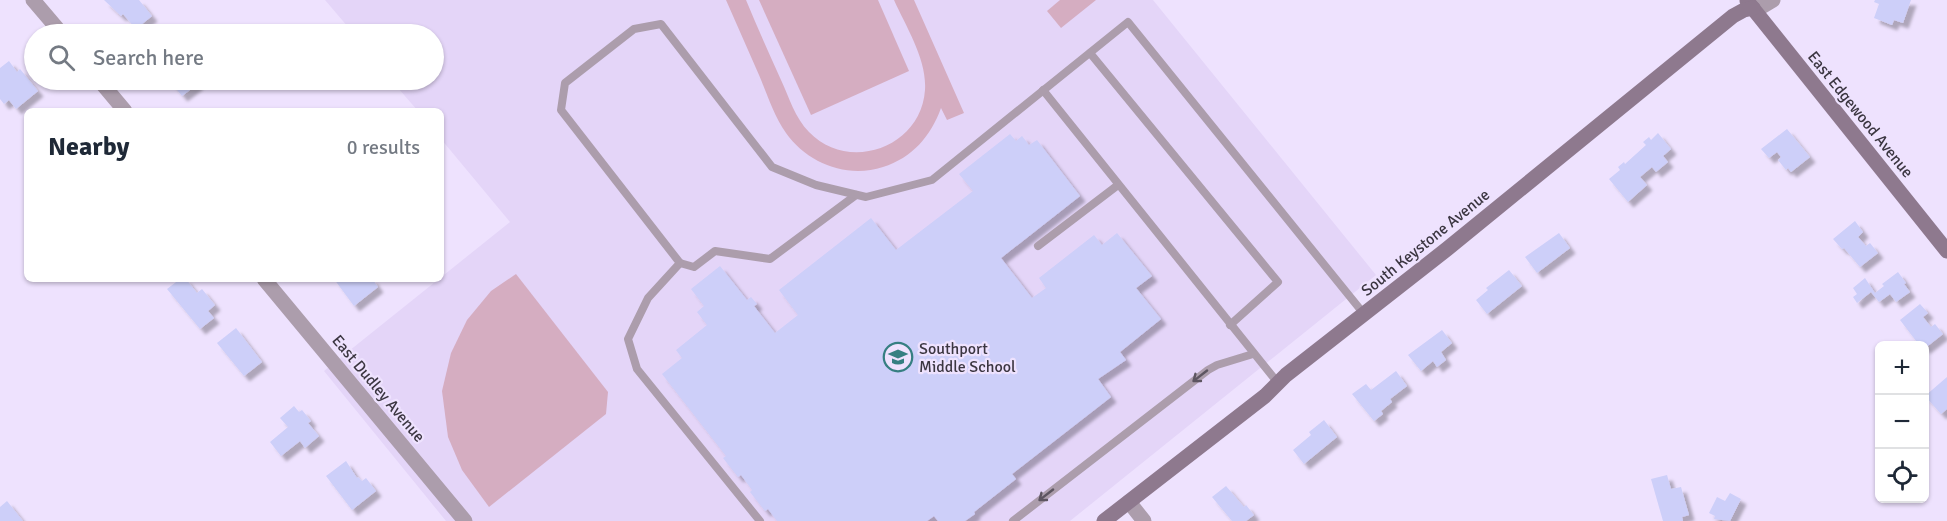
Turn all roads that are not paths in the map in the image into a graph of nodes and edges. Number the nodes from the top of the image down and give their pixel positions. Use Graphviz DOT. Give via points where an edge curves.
graph roads {
  1 [pos="33,0"];
  2 [pos="1773,0"];
  3 [pos="1750,4"];
  4 [pos="53,24"];
  5 [pos="1090,53"];
  6 [pos="107,90"];
  7 [pos="1043,90"];
  8 [pos="122,108"];
  9 [pos="1118,185"];
  10 [pos="856,195"];
  11 [pos="1038,246"];
  12 [pos="1947,252"];
  13 [pos="680,263"];
  14 [pos="266,282"];
  15 [pos="1364,314"];
  16 [pos="1230,325"];
  17 [pos="1253,354"];
  18 [pos="1278,383"];
  19 [pos="1129,502"];
  20 [pos="465,521"];
  21 [pos="760,521"];
  22 [pos="1013,521"];
  23 [pos="1104,521"];
  24 [pos="1144,521"];
  1 -- 4 [label="street"];
  2 -- 3 [label="street, South Keystone Avenue" via="1762,6"];
  3 -- 12 [label="main road, East Edgewood Avenue"];
  3 -- 15 [label="main road, South Keystone Avenue"];
  5 -- 7 [label="lane"];
  5 -- 15 [label="lane" via="1128,22"];
  5 -- 16 [label="lane" via="1278,282"];
  6 -- 8 [label="street"];
  7 -- 9 [label="lane"];
  7 -- 10 [label="lane" via="932,180 866,197"];
  9 -- 11 [label="lane"];
  9 -- 16 [label="lane"];
  10 -- 13 [label="lane" via="770,259 715,251 694,267"];
  10 -- 13 [label="lane" via="816,185 772,167 661,24 633,29 565,83 561,110"];
  13 -- 21 [label="lane" via="648,298 628,339 637,369"];
  14 -- 20 [label="street, East Dudley Avenue"];
  15 -- 18 [label="main road, South Keystone Avenue"];
  16 -- 17 [label="lane"];
  17 -- 18 [label="lane"];
  17 -- 22 [label="lane, one-way" via="1208,370"];
  18 -- 19 [label="main road, South Keystone Avenue"];
  19 -- 23 [label="main road, South Keystone Avenue"];
  19 -- 24 [label="street"];
}
